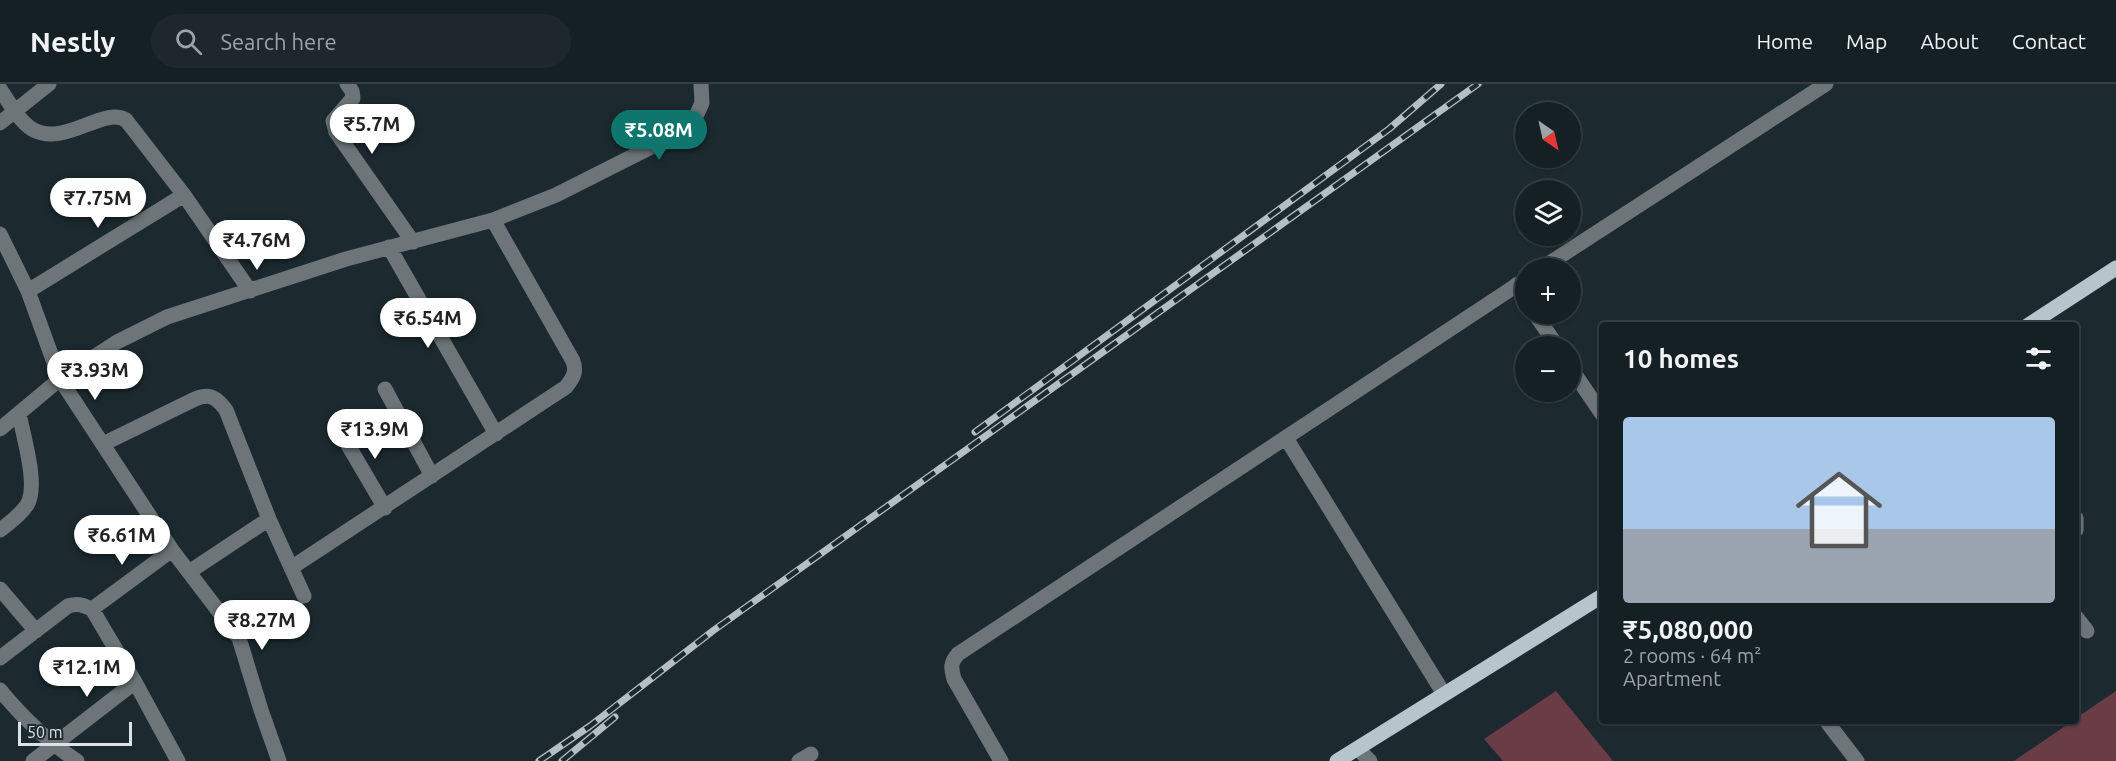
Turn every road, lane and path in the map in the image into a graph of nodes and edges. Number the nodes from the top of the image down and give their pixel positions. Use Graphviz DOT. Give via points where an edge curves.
graph roads {
  1 [pos="49,84"];
  2 [pos="347,84"];
  3 [pos="701,84"];
  4 [pos="1826,84"];
  5 [pos="0,89"];
  6 [pos="15,111"];
  7 [pos="0,123"];
  8 [pos="184,195"];
  9 [pos="493,220"];
  10 [pos="0,234"];
  11 [pos="413,242"];
  12 [pos="389,247"];
  13 [pos="1557,258"];
  14 [pos="2116,268"];
  15 [pos="1515,286"];
  16 [pos="28,291"];
  17 [pos="250,291"];
  18 [pos="2033,322"];
  19 [pos="60,379"];
  20 [pos="1581,383"];
  21 [pos="385,389"];
  22 [pos="1599,410"];
  23 [pos="19,413"];
  24 [pos="338,428"];
  25 [pos="0,429"];
  26 [pos="496,434"];
  27 [pos="1286,438"];
  28 [pos="103,444"];
  29 [pos="432,476"];
  30 [pos="385,508"];
  31 [pos="269,519"];
  32 [pos="0,530"];
  33 [pos="172,550"];
  34 [pos="291,568"];
  35 [pos="189,572"];
  36 [pos="0,590"];
  37 [pos="304,596"];
  38 [pos="1599,599"];
  39 [pos="92,609"];
  40 [pos="2079,621"];
  41 [pos="36,631"];
  42 [pos="2087,631"];
  43 [pos="0,658"];
  44 [pos="135,682"];
  45 [pos="0,690"];
  46 [pos="1444,694"];
  47 [pos="1829,724"];
  48 [pos="54,745"];
  49 [pos="1358,748"];
  50 [pos="33,761"];
  51 [pos="77,761"];
  52 [pos="178,761"];
  53 [pos="279,761"];
  54 [pos="1001,761"];
  55 [pos="1337,761"];
  56 [pos="1370,761"];
  57 [pos="1857,761"];
  1 -- 6 [label="street"];
  2 -- 11 [label="street" via="352,98 333,122 334,127"];
  3 -- 9 [label="street" via="702,103 696,116 669,138 556,195"];
  4 -- 13 [label="street"];
  5 -- 6 [label="street"];
  6 -- 7 [label="street"];
  6 -- 8 [label="street" via="31,128 54,134 119,116 132,126"];
  8 -- 16 [label="street"];
  8 -- 17 [label="street"];
  9 -- 11 [label="street"];
  9 -- 26 [label="street" via="576,369 566,387"];
  10 -- 16 [label="street"];
  11 -- 12 [label="street"];
  12 -- 17 [label="street"];
  12 -- 26 [label="street"];
  14 -- 18 [label="main road"];
  15 -- 27 [label="street"];
  16 -- 19 [label="street"];
  17 -- 19 [label="street" via="166,317 117,342"];
  19 -- 23 [label="street"];
  19 -- 28 [label="street"];
  20 -- 22 [label="street"];
  21 -- 29 [label="street"];
  23 -- 25 [label="street"];
  23 -- 32 [label="street" via="32,490 28,504"];
  24 -- 30 [label="street"];
  26 -- 29 [label="street"];
  27 -- 46 [label="street"];
  27 -- 54 [label="street" via="969,645 952,660 954,679"];
  28 -- 31 [label="street" via="195,399 213,396 226,410"];
  28 -- 33 [label="street"];
  29 -- 30 [label="street"];
  30 -- 34 [label="street"];
  31 -- 34 [label="street"];
  31 -- 35 [label="street"];
  33 -- 35 [label="street"];
  33 -- 39 [label="street"];
  34 -- 37 [label="street"];
  35 -- 53 [label="street" via="239,638"];
  36 -- 41 [label="street"];
  38 -- 46 [label="main road"];
  39 -- 41 [label="street" via="82,604 68,606"];
  39 -- 44 [label="street"];
  40 -- 42 [label="street"];
  41 -- 43 [label="street"];
  44 -- 48 [label="street"];
  44 -- 52 [label="street"];
  45 -- 48 [label="street" via="22,717"];
  46 -- 49 [label="main road"];
  47 -- 57 [label="street"];
  48 -- 50 [label="street"];
  48 -- 51 [label="street"];
  49 -- 55 [label="main road"];
  49 -- 56 [label="street"];
}
